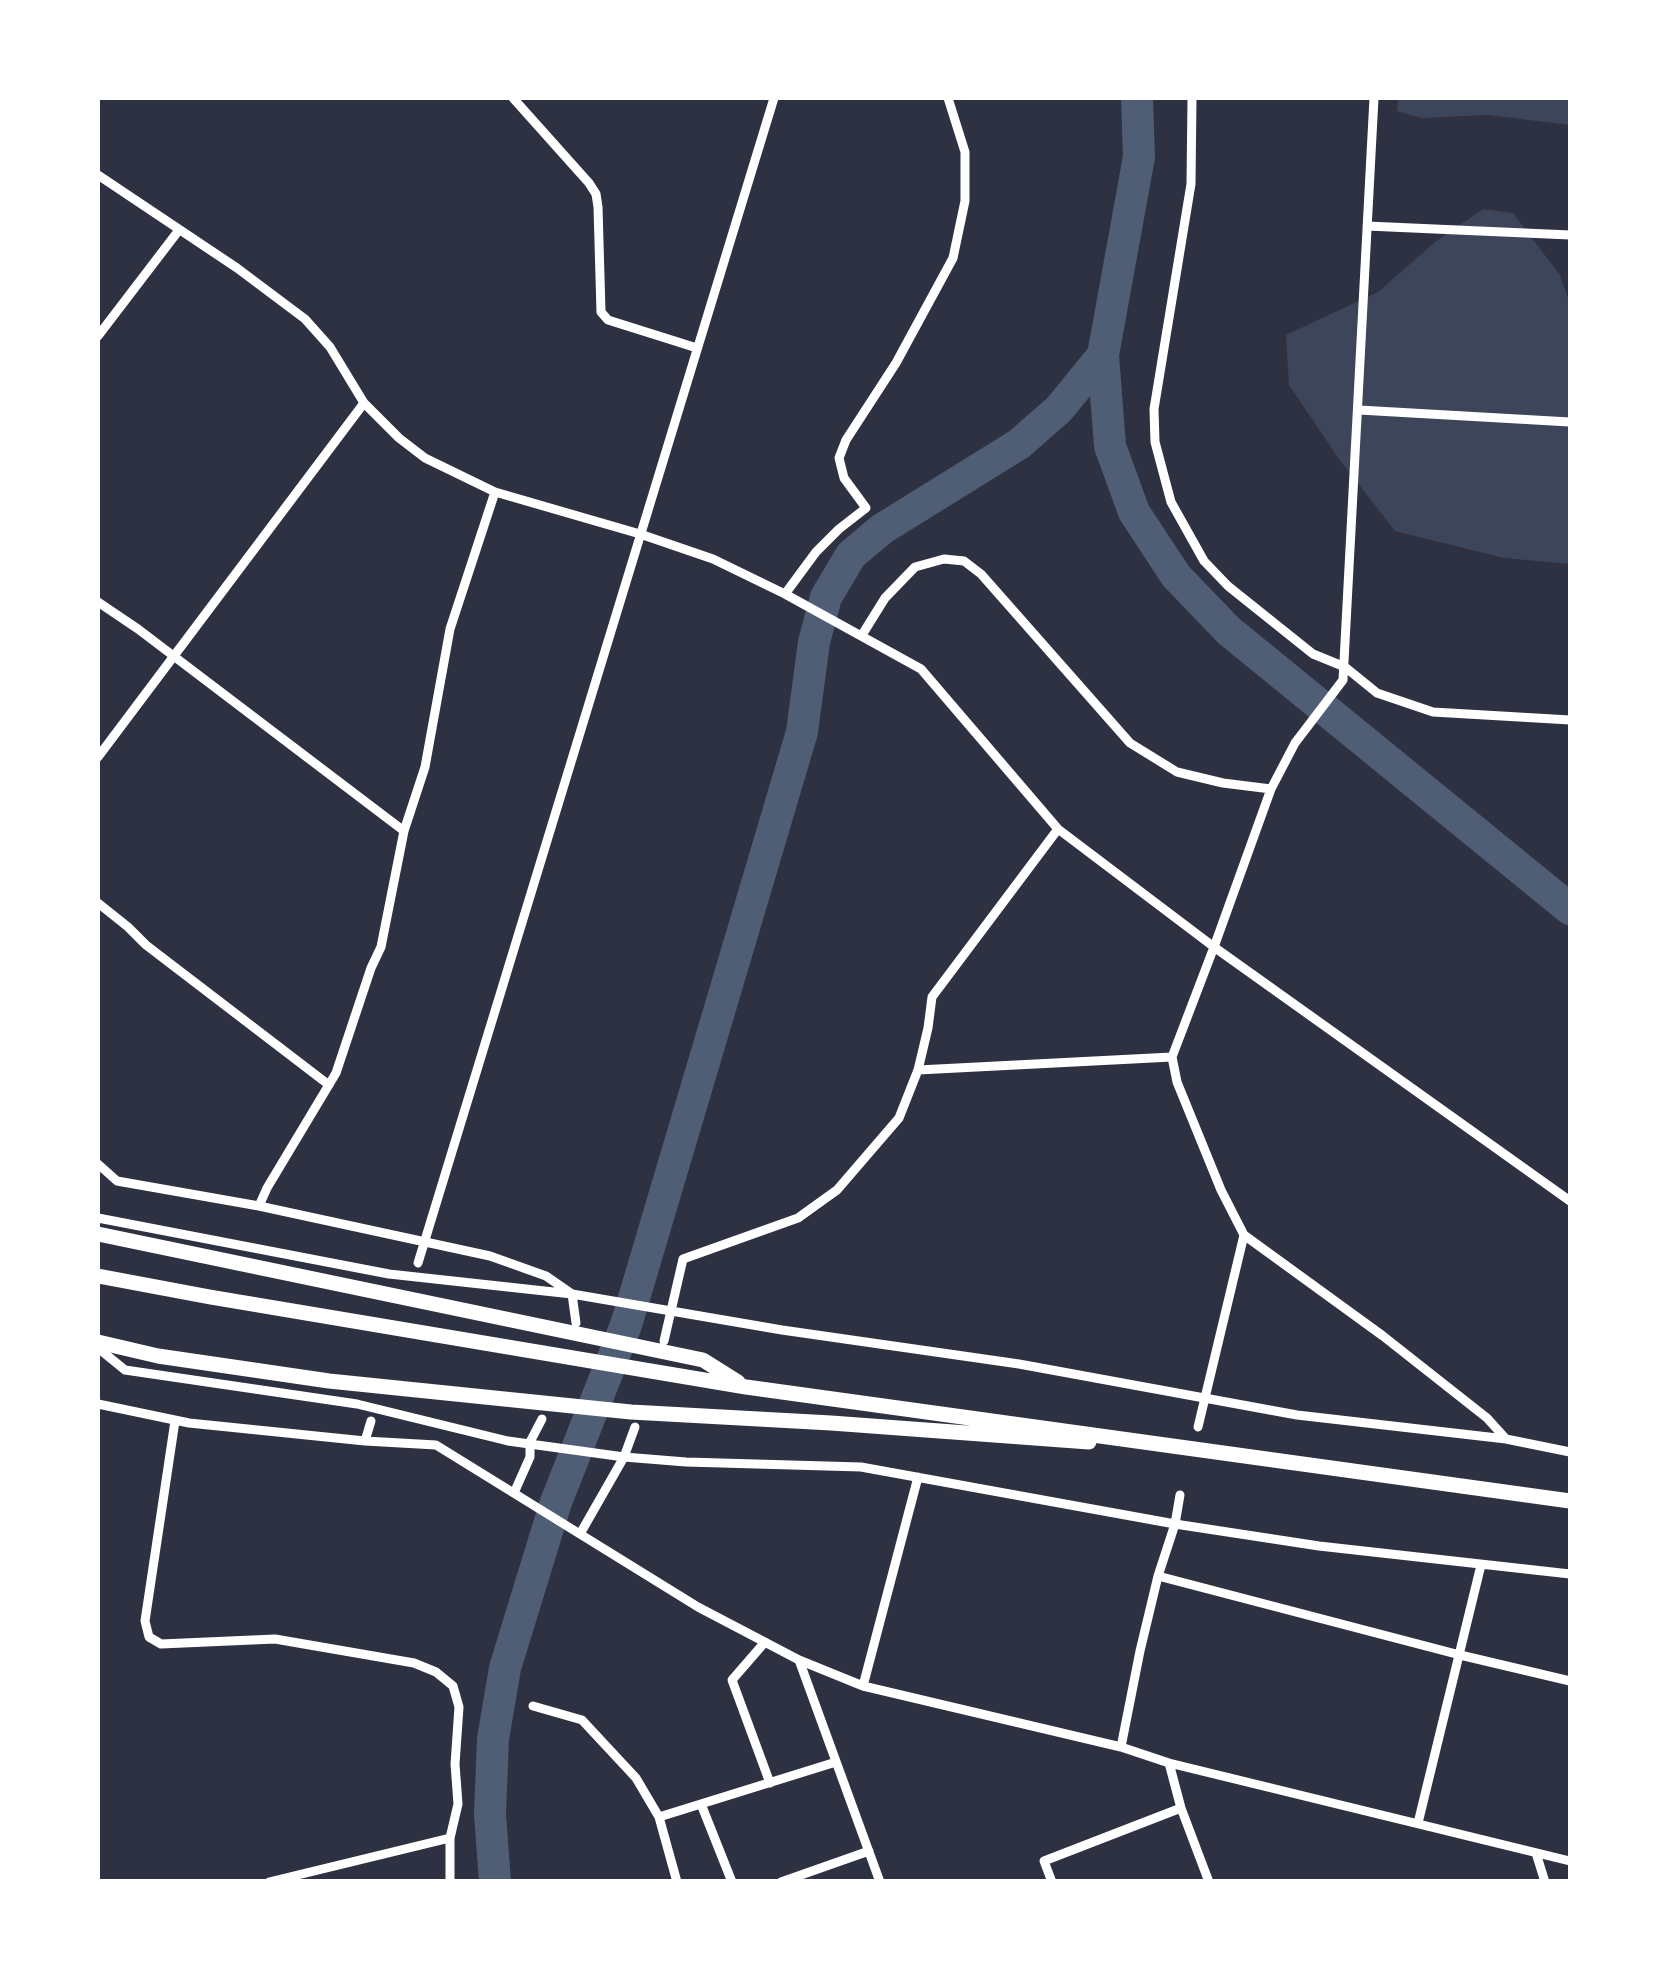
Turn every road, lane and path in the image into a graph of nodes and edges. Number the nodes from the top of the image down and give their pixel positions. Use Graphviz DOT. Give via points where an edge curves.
graph roads {
  1 [pos="513,98"];
  2 [pos="774,98"];
  3 [pos="948,98"];
  4 [pos="1192,98"];
  5 [pos="1374,98"];
  6 [pos="98,175"];
  7 [pos="1367,226"];
  8 [pos="179,230"];
  9 [pos="1570,235"];
  10 [pos="98,336"];
  11 [pos="697,348"];
  12 [pos="364,402"];
  13 [pos="1360,410"];
  14 [pos="1570,422"];
  15 [pos="495,492"];
  16 [pos="640,534"];
  17 [pos="787,595"];
  18 [pos="98,602"];
  19 [pos="862,635"];
  20 [pos="173,656"];
  21 [pos="1346,667"];
  22 [pos="1570,720"];
  23 [pos="98,756"];
  24 [pos="1271,789"];
  25 [pos="1058,829"];
  26 [pos="404,831"];
  27 [pos="98,903"];
  28 [pos="1214,946"];
  29 [pos="1172,1057"];
  30 [pos="918,1070"];
  31 [pos="329,1085"];
  32 [pos="98,1164"];
  33 [pos="1570,1201"];
  34 [pos="259,1206"];
  35 [pos="98,1218"];
  36 [pos="98,1234"];
  37 [pos="1244,1234"];
  38 [pos="424,1241"];
  39 [pos="418,1263"];
  40 [pos="98,1276"];
  41 [pos="572,1294"];
  42 [pos="672,1312"];
  43 [pos="578,1329"];
  44 [pos="98,1345"];
  45 [pos="659,1345"];
  46 [pos="746,1387"];
  47 [pos="1206,1399"];
  48 [pos="98,1404"];
  49 [pos="542,1419"];
  50 [pos="633,1420"];
  51 [pos="174,1421"];
  52 [pos="372,1422"];
  53 [pos="1198,1427"];
  54 [pos="1506,1440"];
  55 [pos="364,1441"];
  56 [pos="530,1442"];
  57 [pos="1203,1449"];
  58 [pos="1570,1452"];
  59 [pos="624,1457"];
  60 [pos="918,1477"];
  61 [pos="1180,1495"];
  62 [pos="519,1496"];
  63 [pos="1570,1501"];
  64 [pos="1175,1524"];
  65 [pos="580,1534"];
  66 [pos="1481,1565"];
  67 [pos="1570,1574"];
  68 [pos="1158,1576"];
  69 [pos="765,1642"];
  70 [pos="1460,1656"];
  71 [pos="799,1660"];
  72 [pos="1570,1681"];
  73 [pos="864,1686"];
  74 [pos="532,1706"];
  75 [pos="1121,1747"];
  76 [pos="836,1762"];
  77 [pos="1169,1763"];
  78 [pos="770,1783"];
  79 [pos="702,1804"];
  80 [pos="1181,1808"];
  81 [pos="659,1817"];
  82 [pos="1418,1823"];
  83 [pos="450,1838"];
  84 [pos="869,1850"];
  85 [pos="1536,1853"];
  86 [pos="1570,1861"];
  87 [pos="269,1882"];
  88 [pos="450,1882"];
  89 [pos="676,1882"];
  90 [pos="732,1882"];
  91 [pos="781,1882"];
  92 [pos="880,1882"];
  93 [pos="1052,1882"];
  94 [pos="1209,1882"];
  95 [pos="1544,1882"];
  1 -- 11 [label="street" via="596,194 601,312 608,320"];
  2 -- 11 [label="street"];
  3 -- 17 [label="street" via="965,152 966,201 952,258 839,458 844,478 866,508 816,552"];
  4 -- 21 [label="street" via="1191,184 1154,409 1170,502 1228,586 1313,654"];
  5 -- 7 [label="street"];
  6 -- 8 [label="street"];
  7 -- 9 [label="street"];
  7 -- 13 [label="street"];
  8 -- 10 [label="street"];
  8 -- 12 [label="street" via="305,319"];
  11 -- 16 [label="street"];
  12 -- 15 [label="street" via="425,458"];
  12 -- 20 [label="street"];
  13 -- 14 [label="street"];
  13 -- 21 [label="street"];
  15 -- 16 [label="street"];
  15 -- 26 [label="street" via="450,629 426,767"];
  16 -- 17 [label="street"];
  16 -- 38 [label="street"];
  17 -- 19 [label="street"];
  18 -- 20 [label="street"];
  19 -- 24 [label="street" via="884,598 915,568 964,561 1130,743 1177,772"];
  19 -- 25 [label="street" via="921,668"];
  20 -- 23 [label="street"];
  20 -- 26 [label="street"];
  21 -- 22 [label="street" via="1377,693 1432,712"];
  21 -- 24 [label="street" via="1344,680 1295,743"];
  24 -- 28 [label="street"];
  25 -- 28 [label="street"];
  25 -- 30 [label="street" via="932,997"];
  26 -- 31 [label="street" via="381,947"];
  27 -- 31 [label="street"];
  28 -- 29 [label="street"];
  28 -- 33 [label="street"];
  29 -- 30 [label="street"];
  29 -- 37 [label="street"];
  30 -- 42 [label="street" via="899,1118 837,1190 798,1218 683,1258"];
  31 -- 34 [label="street"];
  32 -- 34 [label="street" via="116,1180"];
  34 -- 38 [label="street"];
  35 -- 41 [label="street" via="389,1274"];
  36 -- 43 [label="highway"];
  37 -- 47 [label="street"];
  37 -- 54 [label="street" via="1398,1348"];
  38 -- 39 [label="street"];
  38 -- 41 [label="street" via="546,1276"];
  40 -- 46 [label="highway"];
  41 -- 42 [label="street"];
  41 -- 43 [label="street"];
  42 -- 45 [label="street"];
  42 -- 47 [label="street"];
  43 -- 45 [label="highway"];
  44 -- 50 [label="highway" via="329,1381 557,1404"];
  44 -- 56 [label="street" via="125,1370 357,1404"];
  45 -- 46 [label="highway" via="702,1360"];
  46 -- 57 [label="highway"];
  47 -- 53 [label="street"];
  47 -- 54 [label="street"];
  48 -- 51 [label="street"];
  49 -- 56 [label="street"];
  50 -- 57 [label="highway"];
  50 -- 59 [label="street"];
  51 -- 55 [label="street"];
  51 -- 83 [label="street" via="145,1621 149,1638 161,1644 275,1639 414,1662 436,1672 453,1686 458,1707 458,1804"];
  52 -- 55 [label="street"];
  54 -- 58 [label="street"];
  55 -- 62 [label="street" via="436,1446"];
  56 -- 59 [label="street"];
  56 -- 62 [label="street"];
  57 -- 63 [label="highway"];
  59 -- 60 [label="street" via="861,1468"];
  59 -- 65 [label="street"];
  60 -- 64 [label="street"];
  60 -- 73 [label="street"];
  61 -- 64 [label="street"];
  62 -- 65 [label="street"];
  64 -- 66 [label="street"];
  64 -- 68 [label="street"];
  65 -- 69 [label="street"];
  66 -- 67 [label="street"];
  66 -- 70 [label="street"];
  68 -- 70 [label="street"];
  68 -- 75 [label="street"];
  69 -- 71 [label="street"];
  69 -- 78 [label="street" via="732,1680"];
  70 -- 72 [label="street"];
  70 -- 82 [label="street"];
  71 -- 73 [label="street"];
  71 -- 76 [label="street"];
  73 -- 75 [label="street"];
  74 -- 81 [label="street" via="582,1720 636,1778"];
  75 -- 77 [label="street"];
  76 -- 78 [label="street"];
  76 -- 84 [label="street"];
  77 -- 80 [label="street"];
  77 -- 82 [label="street"];
  78 -- 79 [label="street"];
  79 -- 81 [label="street"];
  79 -- 90 [label="street"];
  80 -- 93 [label="street" via="1044,1861"];
  80 -- 94 [label="street"];
  81 -- 89 [label="street"];
  82 -- 85 [label="street"];
  83 -- 87 [label="street"];
  83 -- 88 [label="street"];
  84 -- 91 [label="street"];
  84 -- 92 [label="street"];
  85 -- 86 [label="street"];
  85 -- 95 [label="street"];
}
